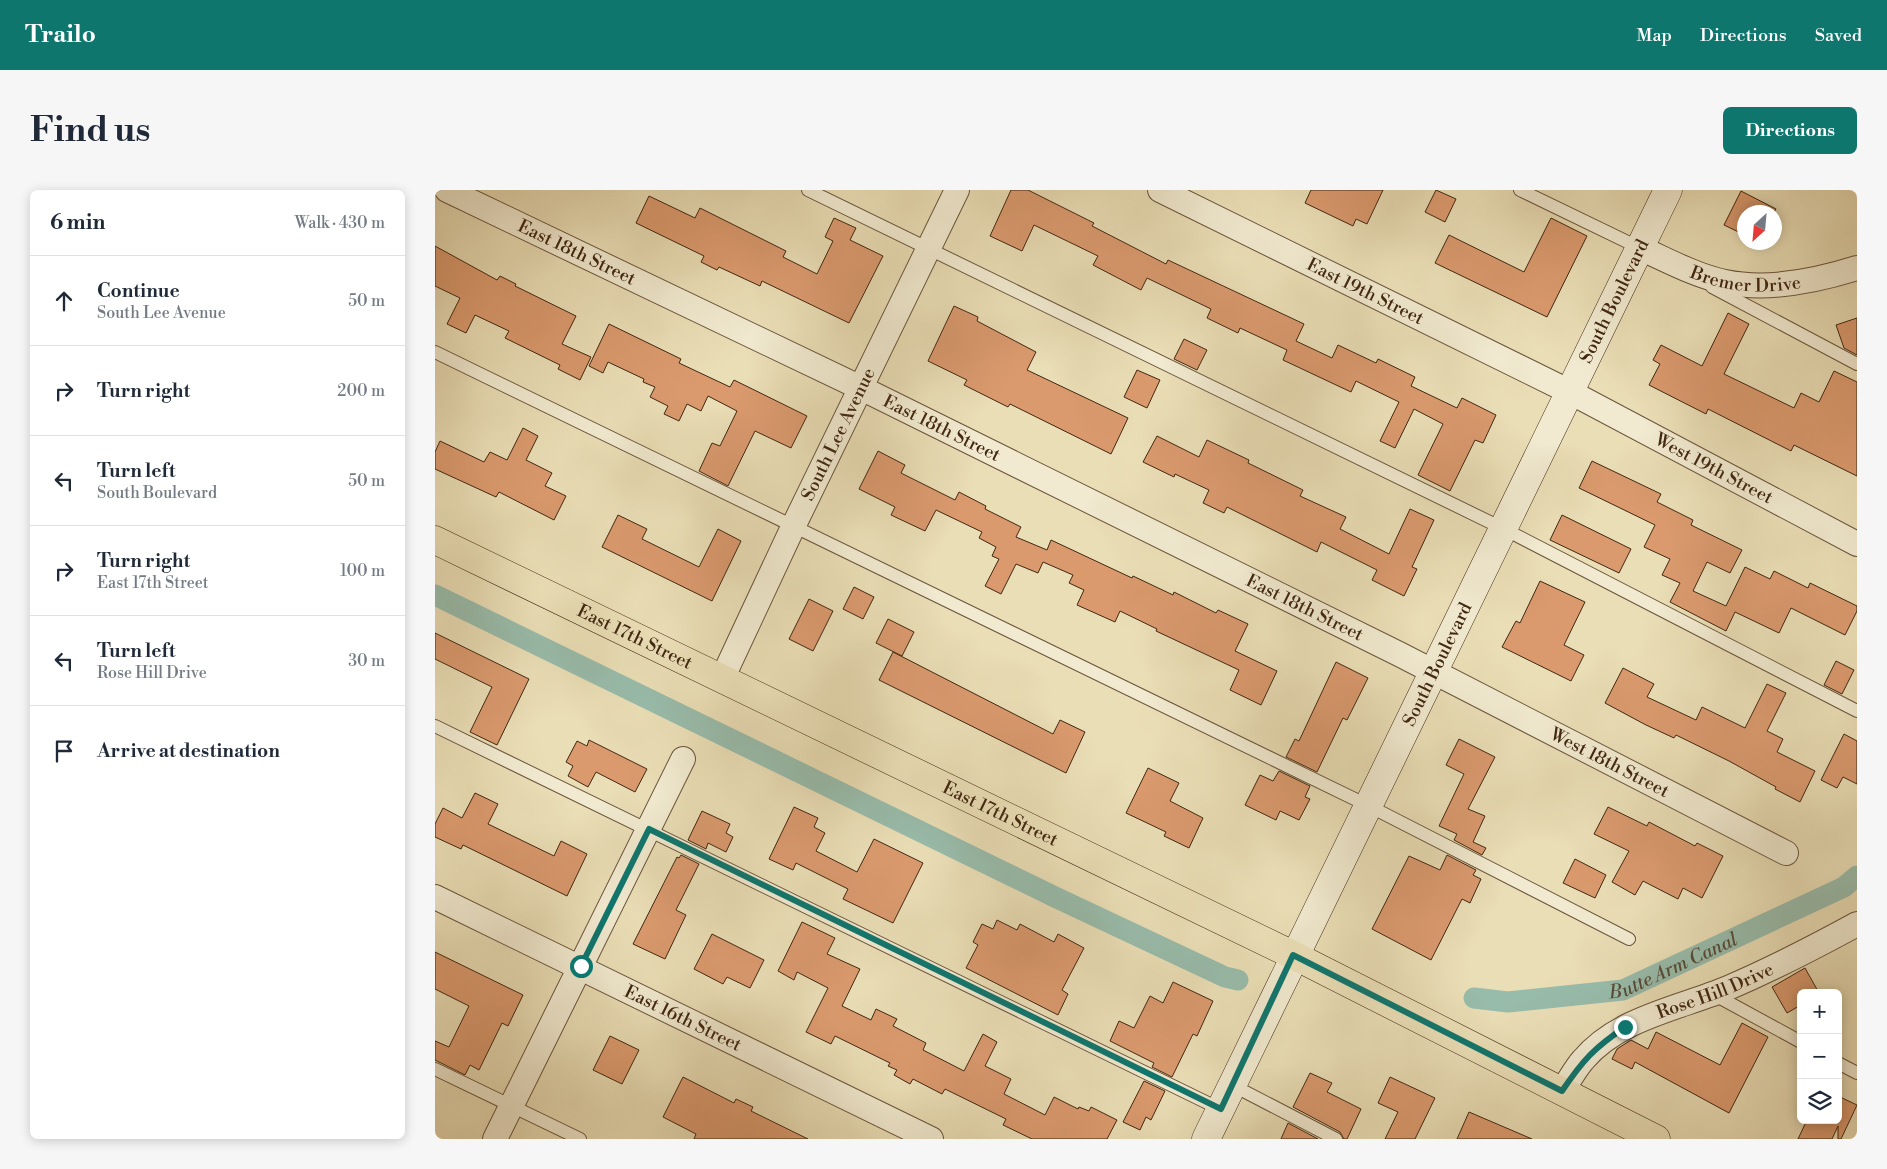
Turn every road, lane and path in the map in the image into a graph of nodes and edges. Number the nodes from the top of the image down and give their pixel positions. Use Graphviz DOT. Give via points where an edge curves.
graph roads {
  1 [pos="447,190"];
  2 [pos="808,190"];
  3 [pos="957,190"];
  4 [pos="1159,190"];
  5 [pos="1520,190"];
  6 [pos="1668,190"];
  7 [pos="929,248"];
  8 [pos="1640,248"];
  9 [pos="1857,268"];
  10 [pos="435,352"];
  11 [pos="1857,364"];
  12 [pos="861,388"];
  13 [pos="1570,392"];
  14 [pos="793,527"];
  15 [pos="1504,529"];
  16 [pos="435,540"];
  17 [pos="1857,544"];
  18 [pos="1435,672"];
  19 [pos="722,679"];
  20 [pos="1857,711"];
  21 [pos="435,726"];
  22 [pos="683,759"];
  23 [pos="1367,805"];
  24 [pos="649,829"];
  25 [pos="1786,853"];
  26 [pos="435,896"];
  27 [pos="1857,924"];
  28 [pos="1629,939"];
  29 [pos="1293,955"];
  30 [pos="581,966"];
  31 [pos="1712,994"];
  32 [pos="1797,1040"];
  33 [pos="1842,1064"];
  34 [pos="435,1069"];
  35 [pos="1857,1073"];
  36 [pos="1232,1085"];
  37 [pos="1562,1091"];
  38 [pos="512,1106"];
  39 [pos="1221,1109"];
  40 [pos="495,1139"];
  41 [pos="580,1139"];
  42 [pos="931,1139"];
  43 [pos="1206,1139"];
  44 [pos="1336,1139"];
  45 [pos="1657,1139"];
  1 -- 12 [label="street, East 18th Street"];
  2 -- 7 [label="lane"];
  3 -- 7 [label="street, South Lee Avenue"];
  4 -- 13 [label="street, East 19th Street"];
  5 -- 8 [label="lane"];
  6 -- 8 [label="street, South Boulevard"];
  7 -- 12 [label="street, South Lee Avenue"];
  7 -- 15 [label="lane"];
  8 -- 9 [label="street, Bremer Drive" via="1727,282 1769,285 1825,278"];
  8 -- 11 [label="lane"];
  8 -- 13 [label="street, South Boulevard"];
  10 -- 14 [label="lane"];
  12 -- 14 [label="street, South Lee Avenue"];
  12 -- 18 [label="street, East 18th Street"];
  13 -- 15 [label="street, South Boulevard"];
  13 -- 17 [label="street, West 19th Street"];
  14 -- 19 [label="street, South Lee Avenue"];
  14 -- 23 [label="lane"];
  15 -- 18 [label="street, South Boulevard"];
  15 -- 20 [label="lane"];
  16 -- 19 [label="main road, East 17th Street"];
  18 -- 23 [label="street, South Boulevard"];
  18 -- 25 [label="street, West 18th Street"];
  19 -- 29 [label="main road, East 17th Street"];
  21 -- 24 [label="lane"];
  22 -- 24 [label="street"];
  23 -- 28 [label="lane"];
  23 -- 29 [label="street, South Boulevard"];
  24 -- 30 [label="street"];
  24 -- 39 [label="lane"];
  26 -- 30 [label="street, East 16th Street"];
  27 -- 31 [label="street, Rose Hill Drive" via="1778,965"];
  29 -- 36 [label="street, South Boulevard"];
  29 -- 37 [label="main road, East 17th Street"];
  30 -- 38 [label="street"];
  30 -- 42 [label="street, East 16th Street"];
  31 -- 32 [label="lane"];
  31 -- 37 [label="street, Rose Hill Drive" via="1625,1027 1583,1059"];
  33 -- 35 [label="lane"];
  34 -- 38 [label="lane"];
  36 -- 39 [label="street, South Boulevard"];
  36 -- 44 [label="lane"];
  37 -- 45 [label="main road, East 17th Street"];
  38 -- 40 [label="street"];
  38 -- 41 [label="lane"];
  39 -- 43 [label="street, South Boulevard"];
}
